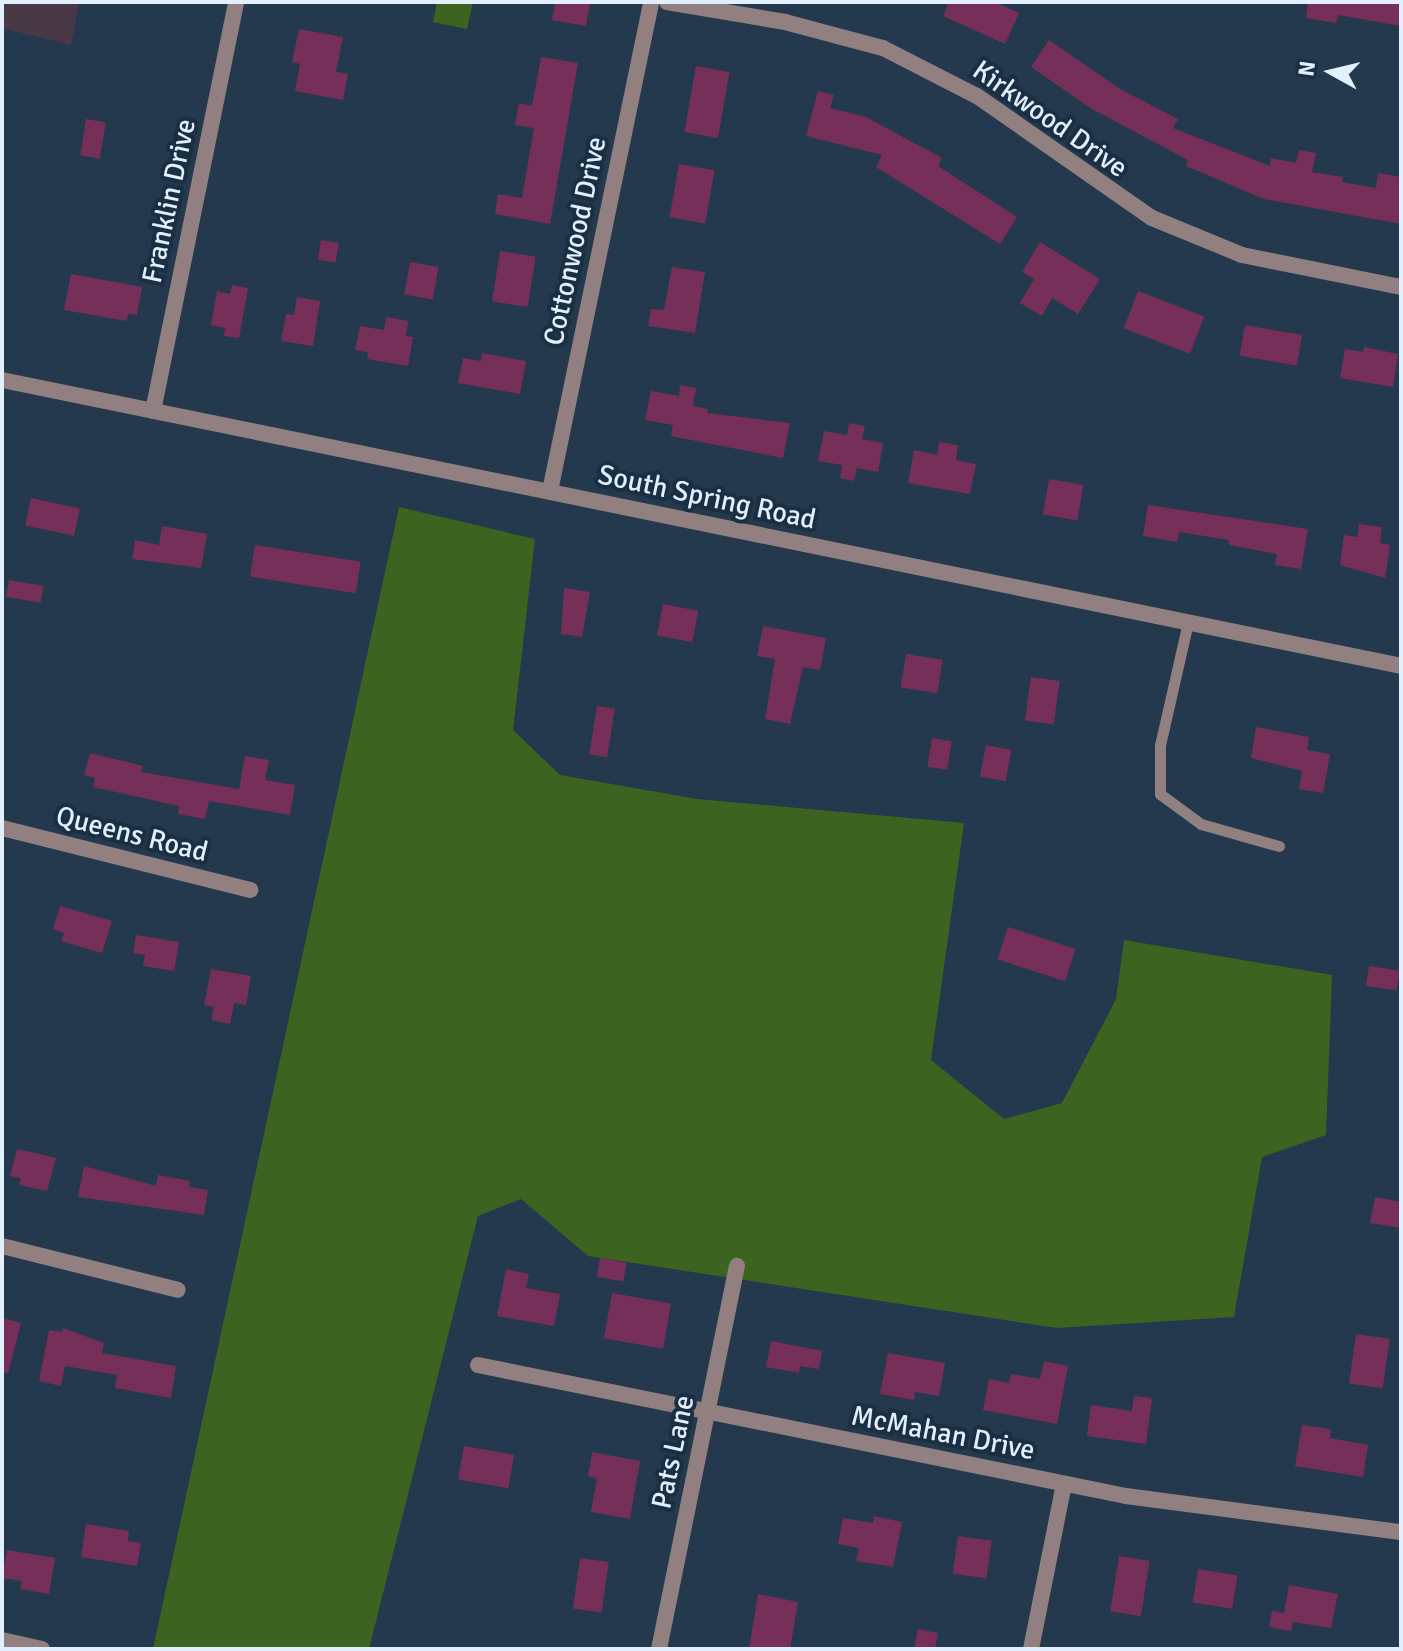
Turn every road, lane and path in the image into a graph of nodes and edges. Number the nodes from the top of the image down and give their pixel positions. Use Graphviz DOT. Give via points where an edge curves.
graph roads {
  1 [pos="236,2"];
  2 [pos="651,2"];
  3 [pos="667,2"];
  4 [pos="1401,287"];
  5 [pos="2,380"];
  6 [pos="153,411"];
  7 [pos="550,491"];
  8 [pos="1188,622"];
  9 [pos="1401,666"];
  10 [pos="2,828"];
  11 [pos="1279,846"];
  12 [pos="250,890"];
  13 [pos="2,1246"];
  14 [pos="737,1266"];
  15 [pos="178,1290"];
  16 [pos="478,1365"];
  17 [pos="707,1412"];
  18 [pos="1064,1484"];
  19 [pos="1401,1532"];
  20 [pos="2,1640"];
  21 [pos="42,1649"];
  22 [pos="659,1649"];
  23 [pos="1031,1649"];
  1 -- 6 [label="street, Franklin Drive"];
  2 -- 7 [label="street, Cottonwood Drive"];
  3 -- 4 [label="street, Kirkwood Drive" via="785,22 883,48 977,96 1152,218 1242,255"];
  5 -- 6 [label="street, South Spring Road"];
  6 -- 7 [label="street, South Spring Road"];
  7 -- 8 [label="street, South Spring Road"];
  8 -- 9 [label="street, South Spring Road"];
  8 -- 11 [label="lane" via="1160,745 1160,794 1201,824"];
  10 -- 12 [label="street, Queens Road"];
  13 -- 15 [label="street"];
  14 -- 17 [label="street, Pats Lane"];
  16 -- 17 [label="street, McMahan Drive"];
  17 -- 18 [label="street, McMahan Drive"];
  17 -- 22 [label="street, Pats Lane"];
  18 -- 19 [label="street, McMahan Drive"];
  18 -- 23 [label="street"];
  20 -- 21 [label="street"];
}
